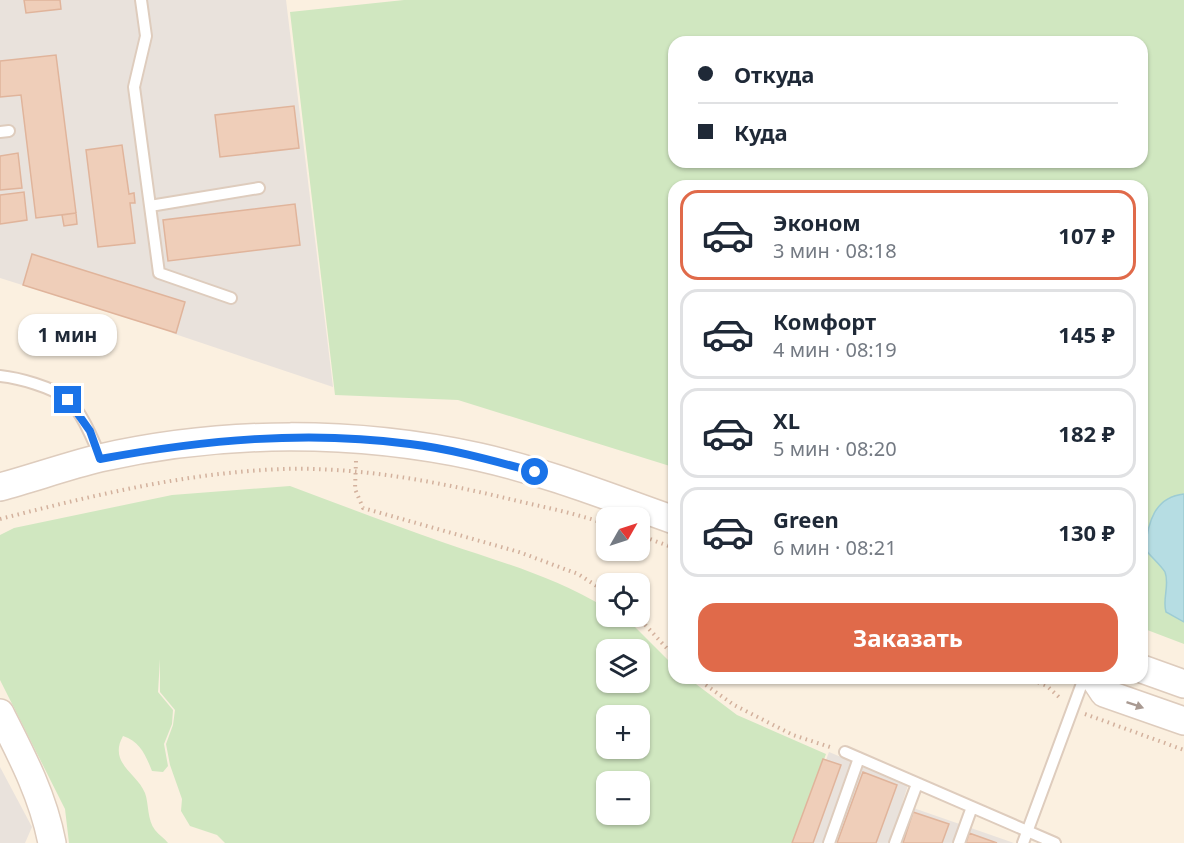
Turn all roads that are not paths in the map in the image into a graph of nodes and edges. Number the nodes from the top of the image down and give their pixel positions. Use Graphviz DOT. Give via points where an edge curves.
graph roads {
  1 [pos="141,0"];
  2 [pos="259,188"];
  3 [pos="150,206"];
  4 [pos="231,298"];
  5 [pos="0,376"];
  6 [pos="100,459"];
  7 [pos="0,487"];
  8 [pos="668,518"];
  9 [pos="1148,671"];
  10 [pos="1082,684"];
  11 [pos="1098,684"];
  12 [pos="1184,684"];
  13 [pos="0,713"];
  14 [pos="1184,721"];
  15 [pos="846,752"];
  16 [pos="859,758"];
  17 [pos="917,784"];
  18 [pos="972,807"];
  19 [pos="1027,831"];
  20 [pos="52,843"];
  21 [pos="829,843"];
  22 [pos="895,843"];
  23 [pos="959,843"];
  24 [pos="1023,843"];
  25 [pos="1056,843"];
  1 -- 3 [label="lane" via="146,36 134,87"];
  2 -- 3 [label="lane"];
  3 -- 4 [label="lane" via="159,273"];
  5 -- 6 [label="lane" via="42,387 68,400 90,431"];
  6 -- 7 [label="street"];
  6 -- 8 [label="street" via="171,446 291,436 411,444 553,477"];
  9 -- 12 [label="street"];
  10 -- 19 [label="lane"];
  11 -- 14 [label="street, one-way" via="1104,693"];
  13 -- 20 [label="street" via="30,771 47,816"];
  15 -- 16 [label="lane"];
  16 -- 17 [label="lane"];
  16 -- 21 [label="lane"];
  17 -- 18 [label="lane"];
  17 -- 22 [label="lane"];
  18 -- 19 [label="lane"];
  18 -- 23 [label="lane"];
  19 -- 24 [label="lane"];
  19 -- 25 [label="lane"];
}
